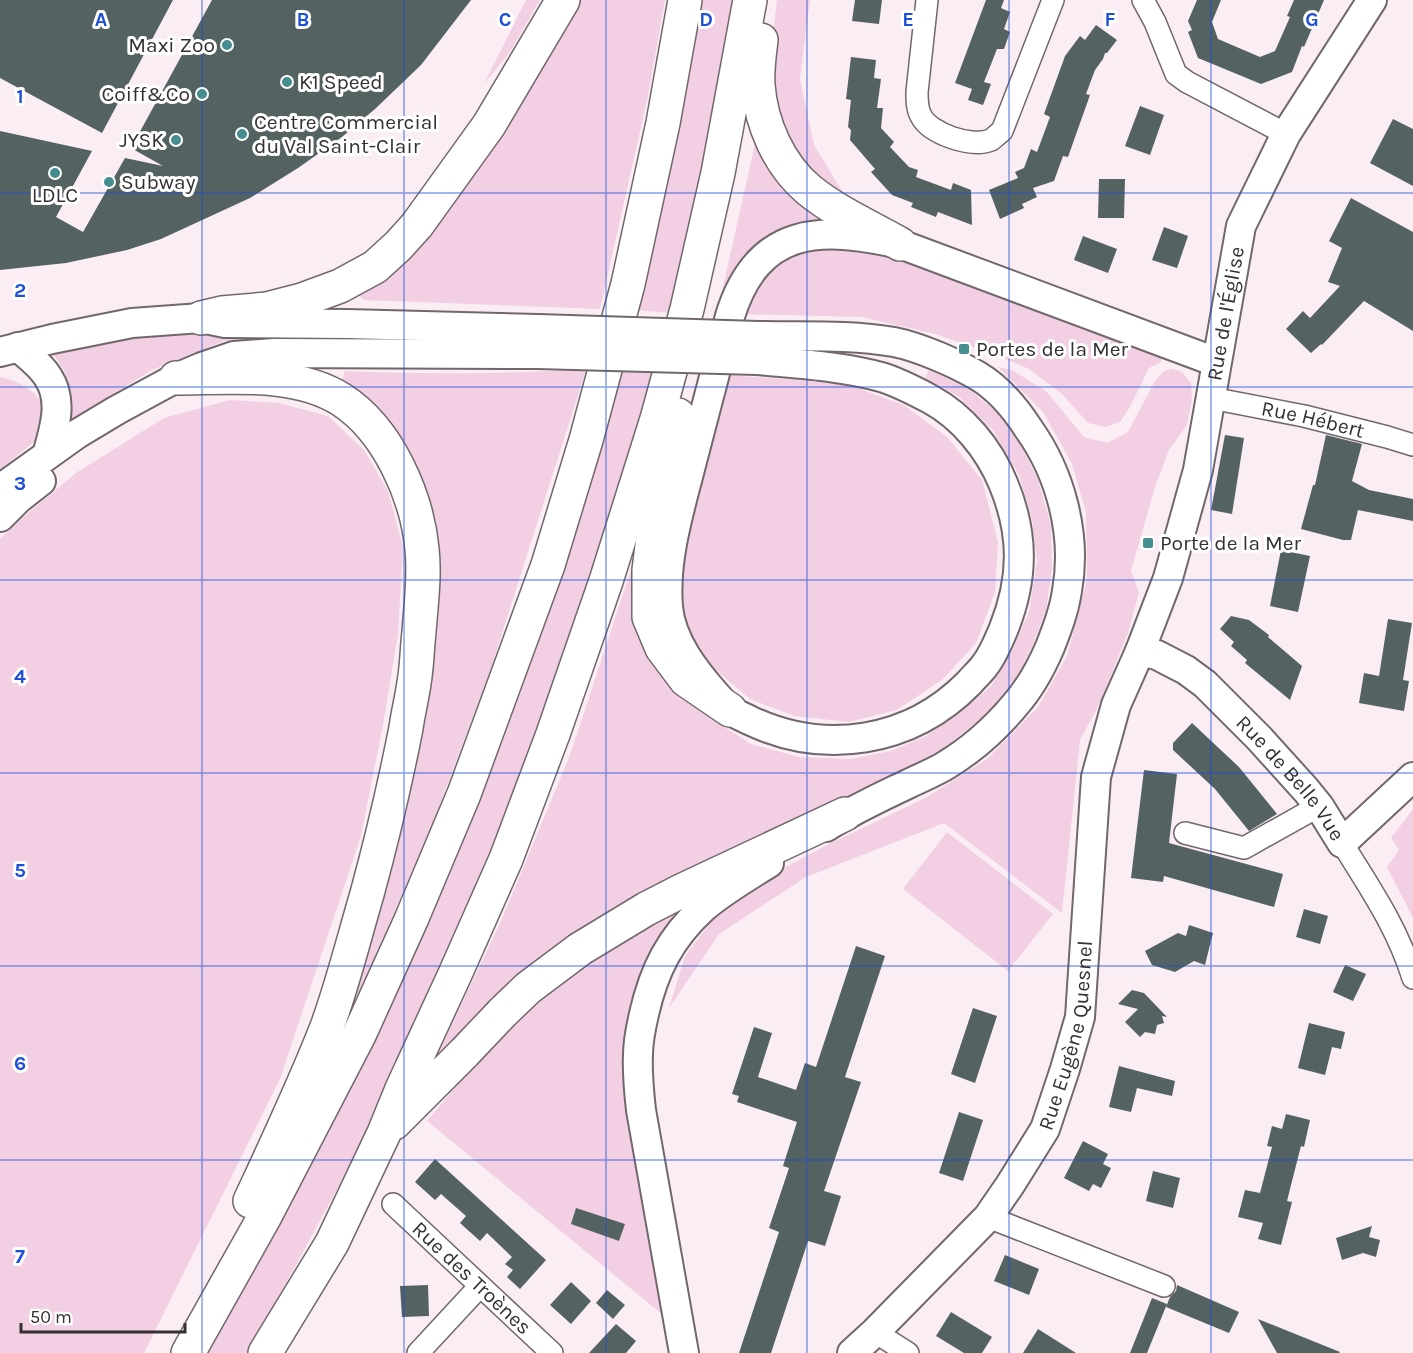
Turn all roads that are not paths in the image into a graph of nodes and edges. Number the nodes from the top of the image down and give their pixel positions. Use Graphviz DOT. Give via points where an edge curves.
graph roads {
  1 [pos="563,0"];
  2 [pos="685,0"];
  3 [pos="750,0"];
  4 [pos="927,0"];
  5 [pos="1053,0"];
  6 [pos="1143,0"];
  7 [pos="1372,0"];
  8 [pos="1287,134"];
  9 [pos="900,244"];
  10 [pos="687,309"];
  11 [pos="201,318"];
  12 [pos="537,341"];
  13 [pos="757,348"];
  14 [pos="9,350"];
  15 [pos="1216,362"];
  16 [pos="176,378"];
  17 [pos="1211,398"];
  18 [pos="77,434"];
  19 [pos="1413,445"];
  20 [pos="47,455"];
  21 [pos="0,489"];
  22 [pos="0,517"];
  23 [pos="1140,651"];
  24 [pos="730,710"];
  25 [pos="1413,777"];
  26 [pos="1319,806"];
  27 [pos="845,814"];
  28 [pos="1185,833"];
  29 [pos="1342,843"];
  30 [pos="1413,978"];
  31 [pos="384,1133"];
  32 [pos="393,1204"];
  33 [pos="988,1217"];
  34 [pos="237,1266"];
  35 [pos="480,1286"];
  36 [pos="1164,1286"];
  37 [pos="875,1332"];
  38 [pos="188,1353"];
  39 [pos="265,1353"];
  40 [pos="418,1353"];
  41 [pos="552,1353"];
  42 [pos="684,1353"];
  43 [pos="852,1353"];
  44 [pos="908,1353"];
  1 -- 11 [label="highway" via="489,125 417,225 375,267 302,300"];
  2 -- 34 [label="highway" via="628,284 548,565 465,794 406,930 304,1144"];
  3 -- 9 [label="highway" via="762,30 760,103 782,159 819,197"];
  3 -- 10 [label="highway" via="718,173"];
  4 -- 5 [label="street" via="917,92 921,117 937,132 969,142 990,140 1002,131"];
  6 -- 8 [label="street" via="1176,74"];
  7 -- 8 [label="main road, Rue de l'Église"];
  8 -- 15 [label="main road, Rue de l'Église" via="1240,226"];
  9 -- 15 [label="main road"];
  9 -- 24 [label="main road" via="845,235 787,242 758,262 736,297 677,518 668,573 672,627 698,672"];
  10 -- 24 [label="highway" via="682,397 655,522 649,617 662,648 686,680"];
  10 -- 31 [label="highway" via="610,570 553,734 506,859"];
  11 -- 12 [label="main road" via="225,324 359,324"];
  11 -- 14 [label="main road" via="132,323"];
  12 -- 13 [label="main road, bridge"];
  12 -- 16 [label="main road" via="234,356"];
  13 -- 24 [label="main road" via="883,377 933,400 955,416 987,453 1002,479 1018,533 1019,566 1011,609 986,664 942,706 918,720 868,738 815,740 788,735"];
  13 -- 27 [label="main road" via="849,338 893,342 978,376 1008,403 1037,441 1066,513 1070,560 1063,612 1045,659 1016,704 967,751 942,768"];
  14 -- 20 [label="main road" via="47,375 55,390 56,420"];
  15 -- 17 [label="main road, Rue de l'Église"];
  16 -- 18 [label="main road"];
  16 -- 34 [label="highway" via="251,377 297,382 351,406 384,443 401,472 418,519 423,551 414,683 383,836 328,1024 239,1226"];
  17 -- 19 [label="street, Rue Hébert" via="1304,416"];
  17 -- 23 [label="main road, Rue de l'Église" via="1198,470 1168,578"];
  18 -- 20 [label="main road"];
  18 -- 22 [label="main road" via="53,471"];
  20 -- 21 [label="main road"];
  23 -- 26 [label="main road, Rue de Belle Vue" via="1157,655 1205,684"];
  23 -- 33 [label="main road, Rue Eugène Quesnel" via="1116,705 1096,777 1076,1033 1045,1129"];
  25 -- 29 [label="main road"];
  26 -- 28 [label="street" via="1244,848"];
  26 -- 29 [label="main road, Rue de Belle Vue"];
  27 -- 31 [label="highway" via="646,909 580,949 528,988"];
  27 -- 42 [label="main road" via="704,907 670,946 649,994 638,1052 639,1090"];
  29 -- 30 [label="street, Rue de Belle Vue" via="1387,915"];
  31 -- 39 [label="highway" via="332,1243"];
  32 -- 35 [label="street, Rue des Troènes"];
  33 -- 36 [label="street"];
  33 -- 37 [label="main road, Rue Eugène Quesnel"];
  34 -- 38 [label="highway"];
  35 -- 40 [label="street"];
  35 -- 41 [label="street, Rue des Troènes"];
  37 -- 43 [label="main road, Rue Eugène Quesnel"];
  37 -- 44 [label="street"];
}
